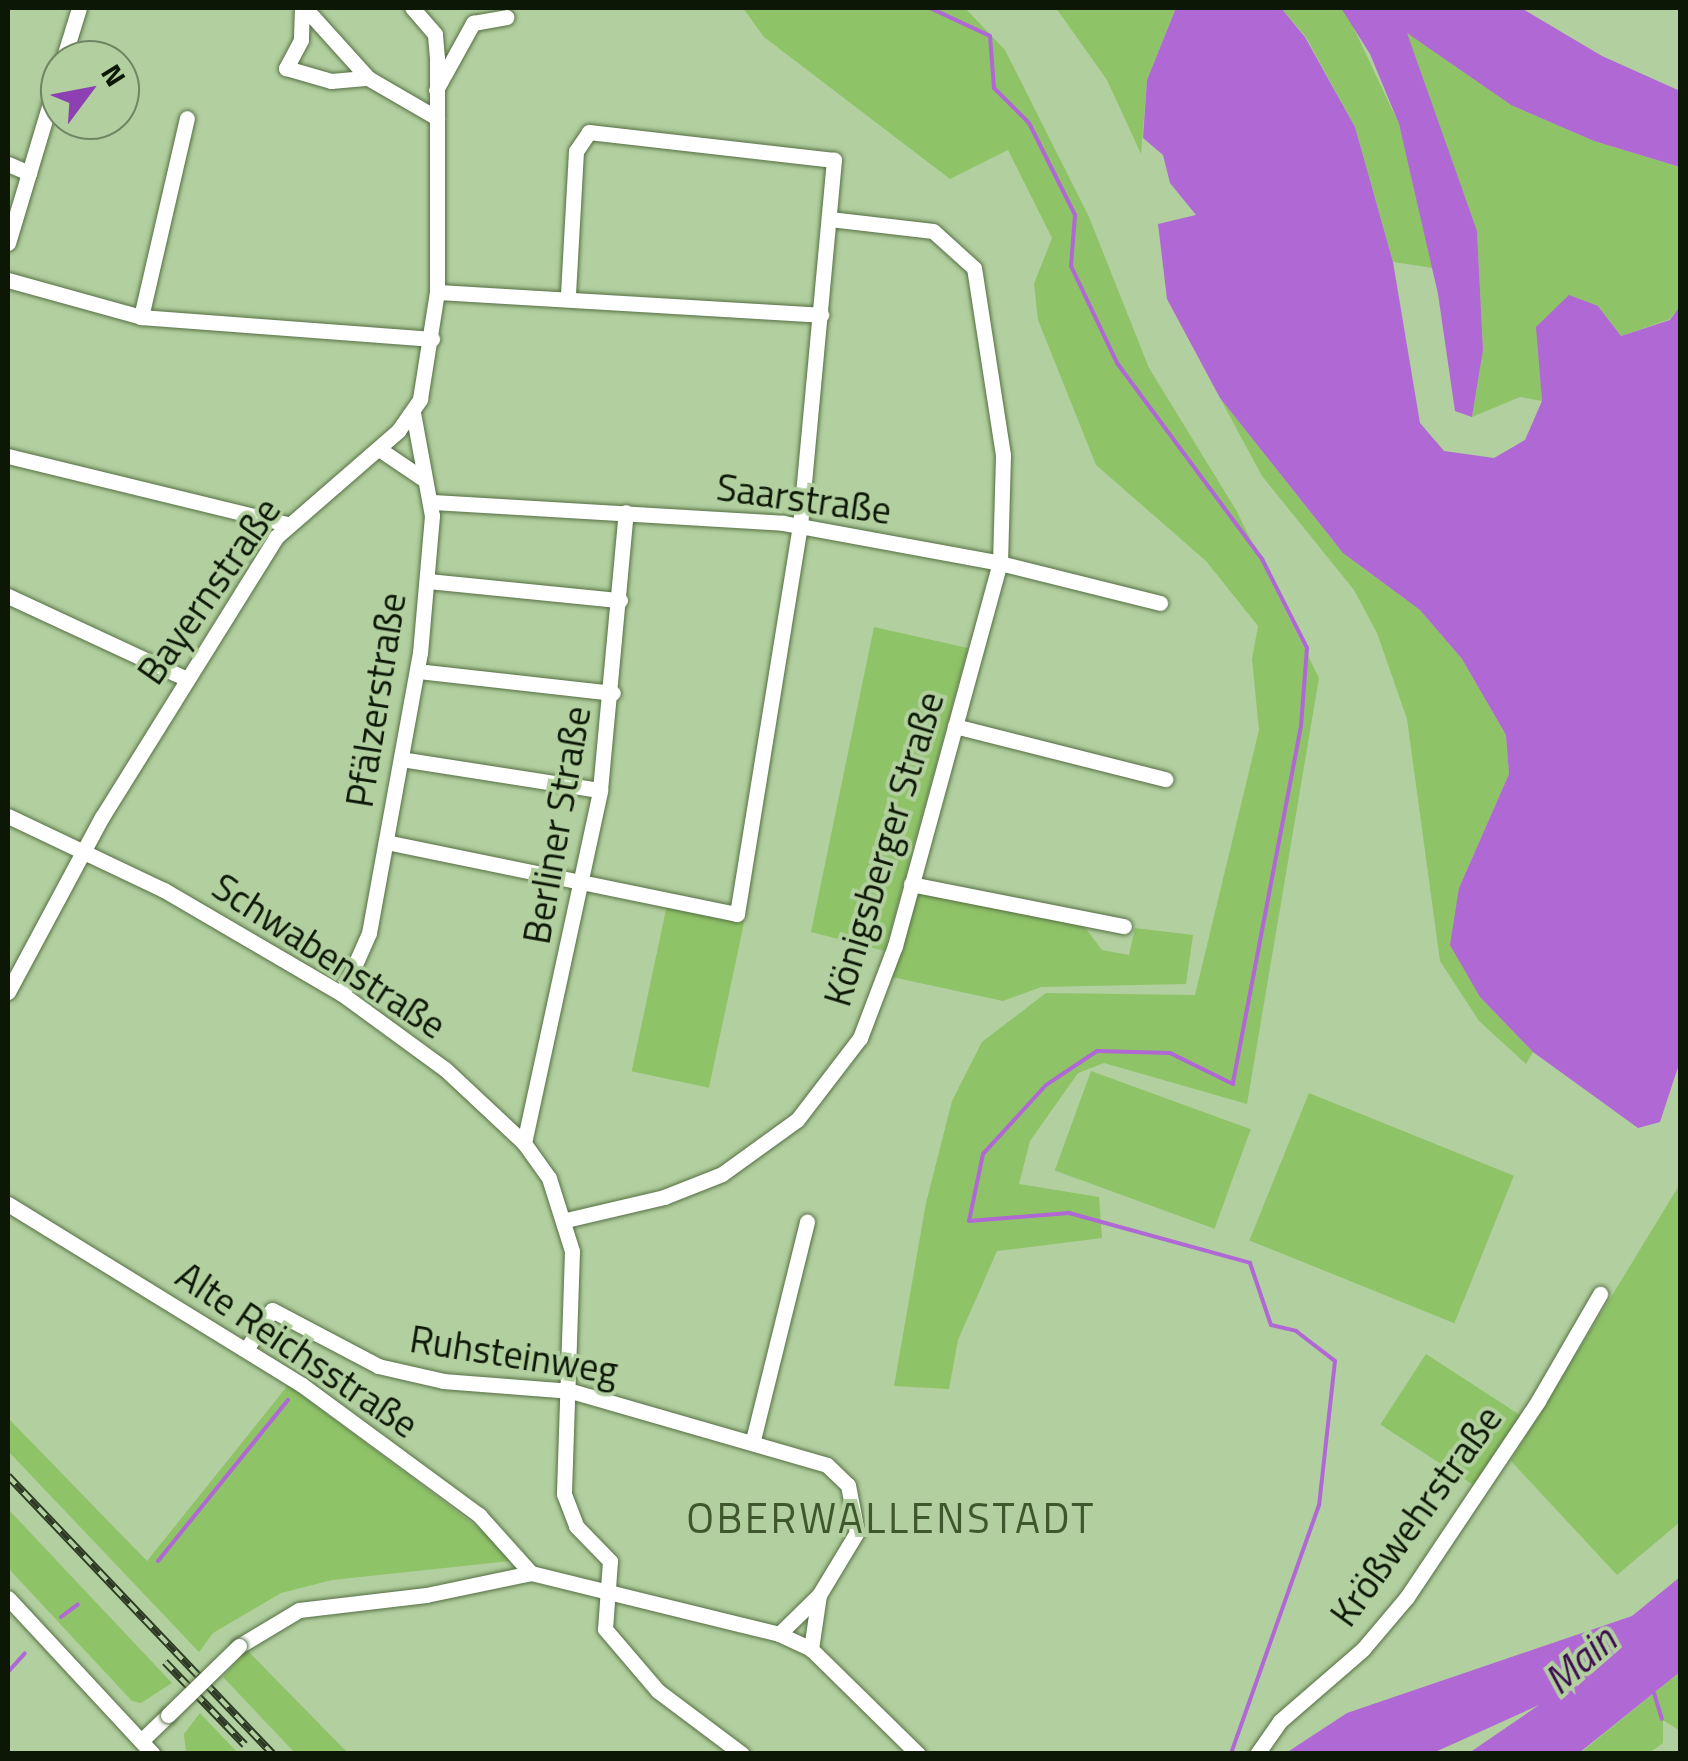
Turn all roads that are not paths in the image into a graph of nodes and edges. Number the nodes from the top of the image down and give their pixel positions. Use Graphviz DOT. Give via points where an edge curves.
graph roads {
  1 [pos="79,8"];
  2 [pos="303,8"];
  3 [pos="412,8"];
  4 [pos="506,17"];
  5 [pos="69,40"];
  6 [pos="368,78"];
  7 [pos="436,90"];
  8 [pos="187,118"];
  9 [pos="437,118"];
  10 [pos="40,136"];
  11 [pos="8,164"];
  12 [pos="29,173"];
  13 [pos="830,219"];
  14 [pos="8,243"];
  15 [pos="8,280"];
  16 [pos="437,292"];
  17 [pos="568,296"];
  18 [pos="821,316"];
  19 [pos="141,317"];
  20 [pos="432,339"];
  21 [pos="412,412"];
  22 [pos="379,448"];
  23 [pos="8,456"];
  24 [pos="425,480"];
  25 [pos="432,502"];
  26 [pos="626,512"];
  27 [pos="287,524"];
  28 [pos="800,526"];
  29 [pos="1000,563"];
  30 [pos="428,580"];
  31 [pos="8,596"];
  32 [pos="620,600"];
  33 [pos="1160,604"];
  34 [pos="417,671"];
  35 [pos="186,678"];
  36 [pos="612,693"];
  37 [pos="955,726"];
  38 [pos="401,759"];
  39 [pos="1165,779"];
  40 [pos="600,790"];
  41 [pos="8,816"];
  42 [pos="386,842"];
  43 [pos="84,849"];
  44 [pos="585,882"];
  45 [pos="910,884"];
  46 [pos="1124,926"];
  47 [pos="8,992"];
  48 [pos="342,994"];
  49 [pos="524,1143"];
  50 [pos="8,1204"];
  51 [pos="566,1220"];
  52 [pos="807,1222"];
  53 [pos="1600,1294"];
  54 [pos="247,1348"];
  55 [pos="571,1391"];
  56 [pos="753,1440"];
  57 [pos="531,1573"];
  58 [pos="608,1591"];
  59 [pos="819,1595"];
  60 [pos="8,1598"];
  61 [pos="779,1634"];
  62 [pos="811,1650"];
  63 [pos="147,1747"];
  64 [pos="742,1754"];
  65 [pos="918,1754"];
  66 [pos="1258,1754"];
  1 -- 5 [label="street"];
  2 -- 6 [label="street"];
  2 -- 6 [label="street" via="302,40 286,68 332,82"];
  3 -- 7 [label="street, Bayernstraße" via="435,34"];
  4 -- 7 [label="street" via="473,23"];
  6 -- 9 [label="street"];
  7 -- 9 [label="street, Bayernstraße"];
  8 -- 19 [label="street"];
  9 -- 16 [label="street, Bayernstraße"];
  10 -- 12 [label="street"];
  11 -- 12 [label="street"];
  12 -- 14 [label="street"];
  13 -- 17 [label="street" via="834,160 589,132 576,152"];
  13 -- 18 [label="street"];
  13 -- 29 [label="street, Königsberger Straße" via="933,231 974,268 1003,455"];
  15 -- 19 [label="street"];
  16 -- 17 [label="street"];
  16 -- 20 [label="street, Bayernstraße"];
  17 -- 18 [label="street"];
  18 -- 28 [label="street"];
  19 -- 20 [label="street"];
  20 -- 21 [label="street, Bayernstraße" via="428,374"];
  21 -- 22 [label="street, Bayernstraße"];
  21 -- 24 [label="street, Pfälzerstraße"];
  22 -- 24 [label="street"];
  22 -- 27 [label="street, Bayernstraße"];
  23 -- 27 [label="street"];
  24 -- 25 [label="street, Pfälzerstraße"];
  25 -- 26 [label="street, Saarstraße"];
  25 -- 30 [label="street, Pfälzerstraße"];
  26 -- 28 [label="street, Saarstraße"];
  26 -- 32 [label="street, Berliner Straße"];
  27 -- 35 [label="street, Bayernstraße"];
  28 -- 29 [label="street, Saarstraße"];
  28 -- 44 [label="street" via="737,914"];
  29 -- 33 [label="street, Saarstraße"];
  29 -- 37 [label="street, Königsberger Straße"];
  30 -- 32 [label="street"];
  30 -- 34 [label="street, Pfälzerstraße"];
  31 -- 35 [label="street"];
  32 -- 36 [label="street, Berliner Straße"];
  34 -- 36 [label="street"];
  34 -- 38 [label="street, Pfälzerstraße"];
  35 -- 43 [label="street, Bayernstraße"];
  36 -- 40 [label="street, Berliner Straße"];
  37 -- 39 [label="street"];
  37 -- 45 [label="street, Königsberger Straße"];
  38 -- 40 [label="street"];
  38 -- 42 [label="street, Pfälzerstraße"];
  40 -- 44 [label="street, Berliner Straße"];
  41 -- 43 [label="street, Schwabenstraße"];
  42 -- 44 [label="street"];
  42 -- 48 [label="street, Pfälzerstraße" via="369,933"];
  43 -- 47 [label="street, Bayernstraße"];
  43 -- 48 [label="street, Schwabenstraße"];
  44 -- 49 [label="street, Berliner Straße"];
  45 -- 46 [label="street"];
  45 -- 51 [label="street, Königsberger Straße" via="860,1038 796,1120 722,1174 664,1197"];
  48 -- 49 [label="street, Schwabenstraße" via="445,1068"];
  49 -- 51 [label="street, Schwabenstraße" via="549,1178"];
  50 -- 54 [label="street, Alte Reichsstraße"];
  51 -- 55 [label="street, Schwabenstraße" via="574,1291"];
  52 -- 56 [label="street"];
  53 -- 66 [label="street, Krößwehrstraße" via="1538,1402 1407,1597 1363,1649 1280,1721"];
  54 -- 55 [label="street, Ruhsteinweg" via="272,1310 378,1366 444,1382"];
  54 -- 57 [label="street, Alte Reichsstraße" via="479,1515"];
  55 -- 56 [label="street, Ruhsteinweg"];
  55 -- 58 [label="street, Schwabenstraße" via="567,1511 610,1561"];
  56 -- 59 [label="street, Ruhsteinweg" via="827,1465 848,1485 858,1518 853,1548"];
  57 -- 58 [label="street"];
  57 -- 63 [label="street, bridge" via="299,1610 238,1646 168,1715"];
  58 -- 61 [label="street"];
  58 -- 64 [label="street" via="603,1614 610,1640 658,1692"];
  59 -- 61 [label="street"];
  59 -- 62 [label="street"];
  60 -- 63 [label="street"];
  61 -- 62 [label="street"];
  62 -- 65 [label="street"];
}
